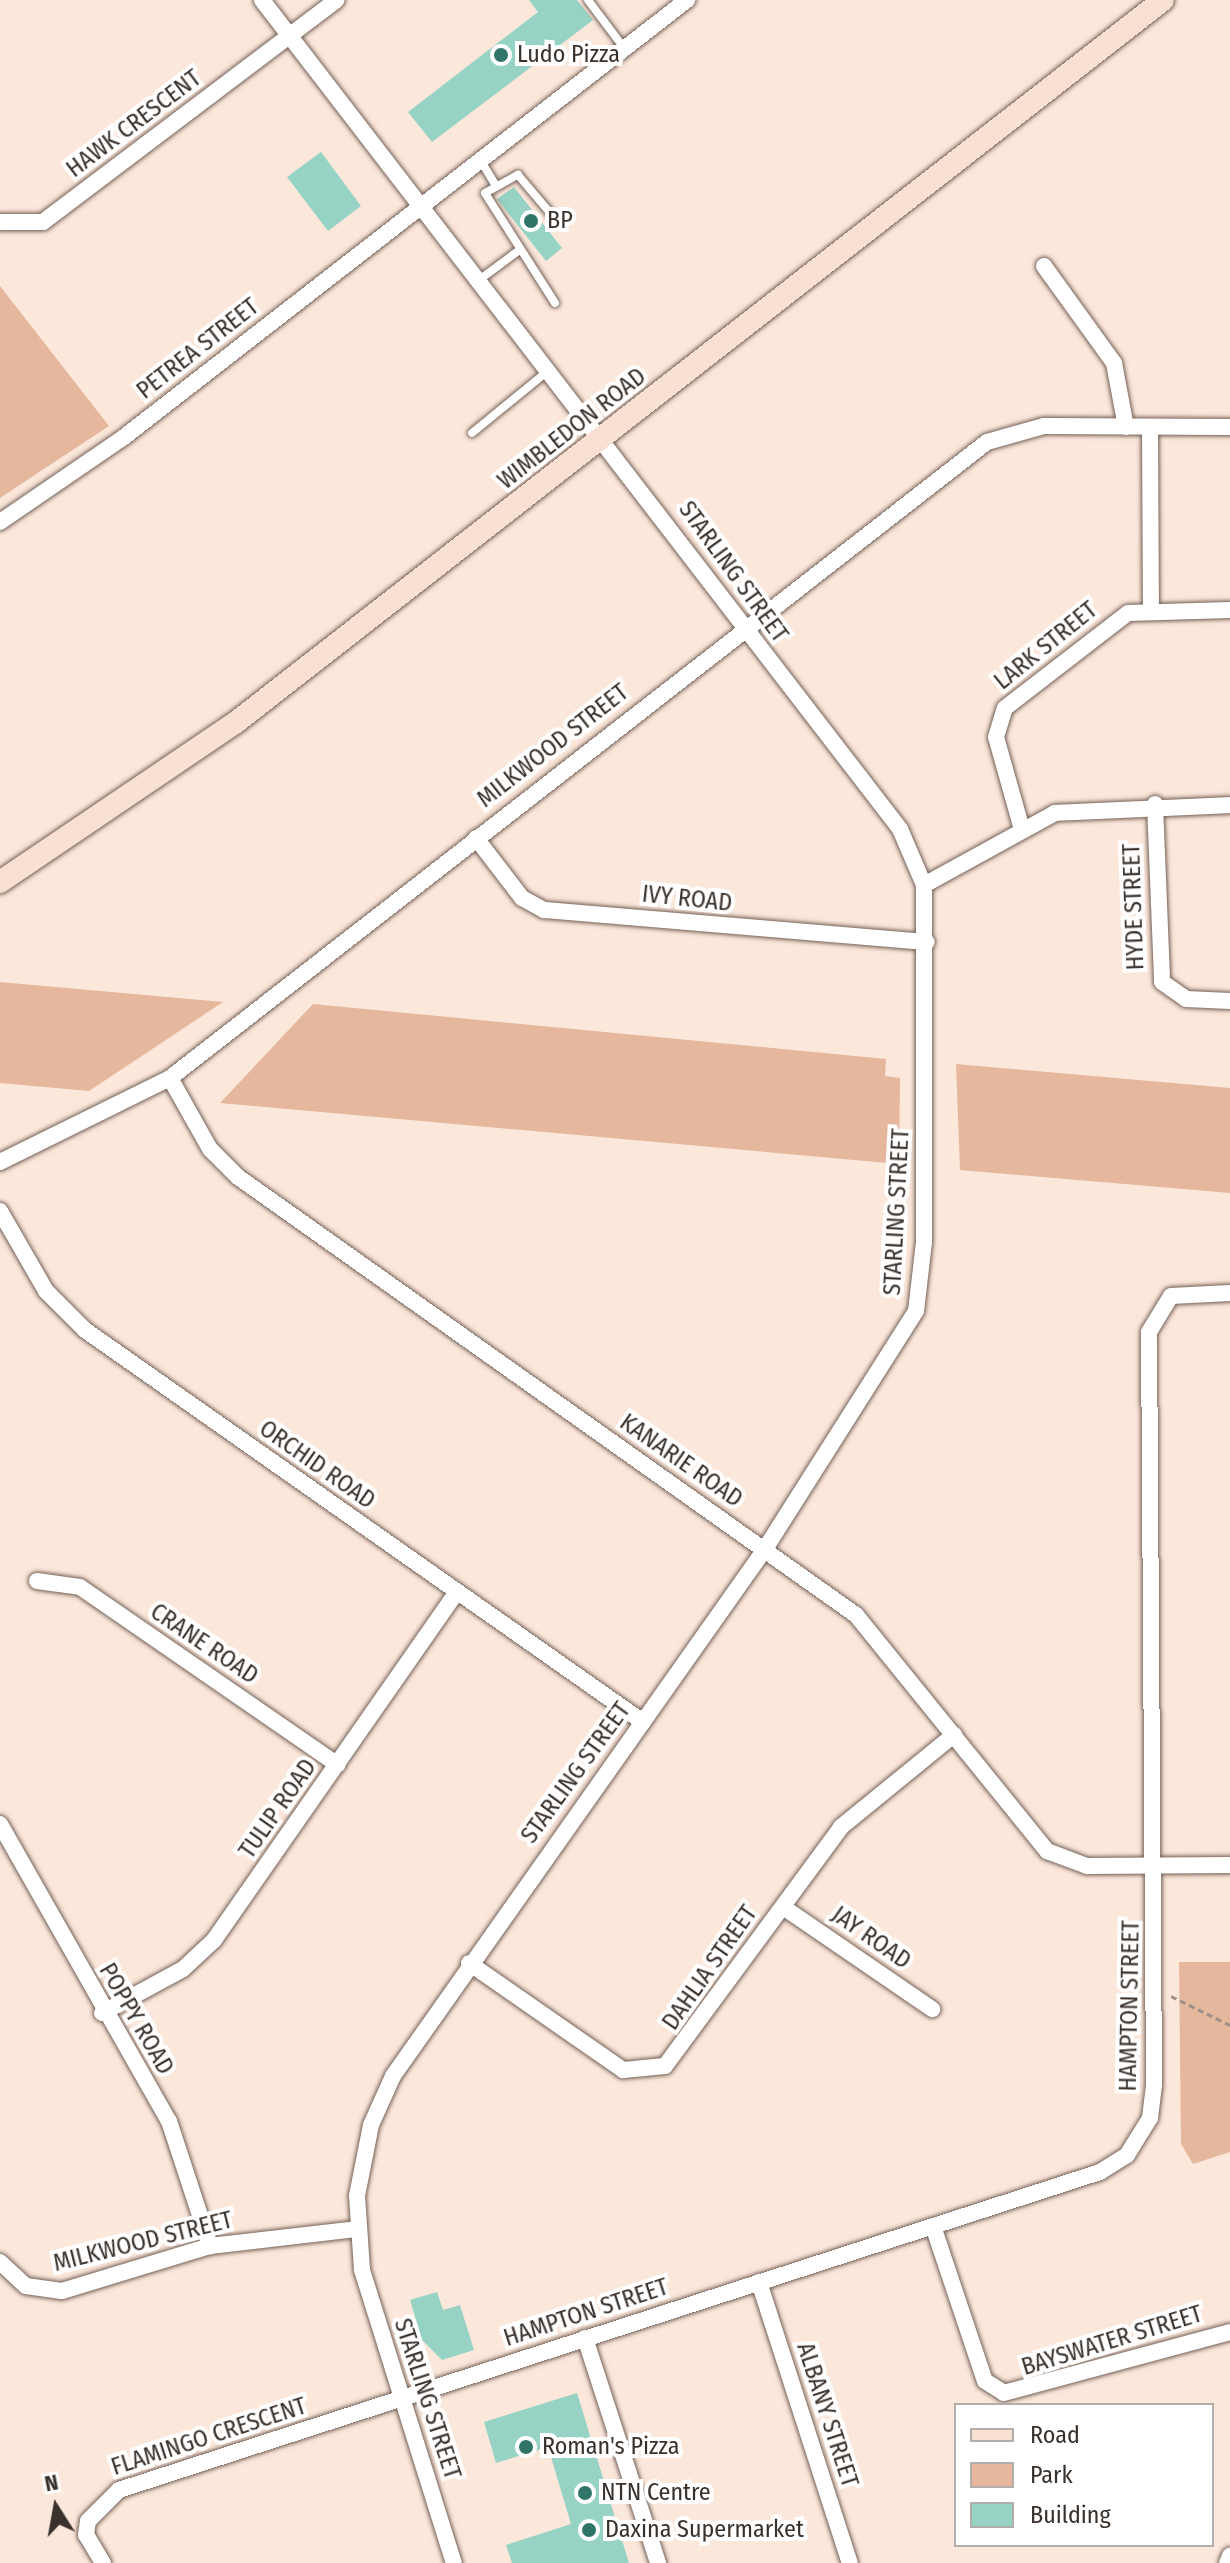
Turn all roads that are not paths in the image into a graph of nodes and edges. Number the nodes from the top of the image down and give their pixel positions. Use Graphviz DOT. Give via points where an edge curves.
graph roads {
  1 [pos="262,0"];
  2 [pos="337,0"];
  3 [pos="588,0"];
  4 [pos="687,0"];
  5 [pos="1163,0"];
  6 [pos="290,37"];
  7 [pos="625,49"];
  8 [pos="481,161"];
  9 [pos="495,184"];
  10 [pos="422,207"];
  11 [pos="557,221"];
  12 [pos="0,222"];
  13 [pos="518,251"];
  14 [pos="1044,266"];
  15 [pos="479,280"];
  16 [pos="555,303"];
  17 [pos="550,369"];
  18 [pos="1126,427"];
  19 [pos="1230,427"];
  20 [pos="1150,428"];
  21 [pos="472,433"];
  22 [pos="604,437"];
  23 [pos="0,522"];
  24 [pos="1151,609"];
  25 [pos="1230,610"];
  26 [pos="742,627"];
  27 [pos="1155,804"];
  28 [pos="1230,805"];
  29 [pos="1021,826"];
  30 [pos="476,838"];
  31 [pos="0,882"];
  32 [pos="924,885"];
  33 [pos="927,942"];
  34 [pos="1230,1001"];
  35 [pos="170,1078"];
  36 [pos="0,1162"];
  37 [pos="0,1211"];
  38 [pos="1230,1293"];
  39 [pos="765,1549"];
  40 [pos="37,1581"];
  41 [pos="456,1593"];
  42 [pos="643,1722"];
  43 [pos="954,1735"];
  44 [pos="338,1765"];
  45 [pos="0,1824"];
  46 [pos="1155,1865"];
  47 [pos="1230,1865"];
  48 [pos="783,1907"];
  49 [pos="469,1963"];
  50 [pos="932,2009"];
  51 [pos="102,2013"];
  52 [pos="933,2226"];
  53 [pos="356,2229"];
  54 [pos="210,2246"];
  55 [pos="0,2262"];
  56 [pos="759,2282"];
  57 [pos="1230,2332"];
  58 [pos="585,2338"];
  59 [pos="402,2398"];
  60 [pos="1230,2556"];
  61 [pos="103,2563"];
  62 [pos="454,2563"];
  63 [pos="658,2563"];
  64 [pos="850,2563"];
  65 [pos="1227,2563"];
  1 -- 6 [label="street, STARLING STREET"];
  2 -- 6 [label="street, HAWK CRESCENT"];
  3 -- 7 [label="lane"];
  4 -- 7 [label="street, PETREA STREET"];
  5 -- 22 [label="street, WIMBLEDON ROAD"];
  6 -- 10 [label="street, STARLING STREET"];
  6 -- 12 [label="street, HAWK CRESCENT" via="43,222"];
  7 -- 8 [label="street, PETREA STREET"];
  8 -- 9 [label="lane"];
  8 -- 10 [label="street, PETREA STREET"];
  9 -- 11 [label="lane" via="518,175"];
  9 -- 13 [label="lane" via="484,197"];
  10 -- 15 [label="street, STARLING STREET"];
  10 -- 23 [label="street, PETREA STREET" via="124,437"];
  13 -- 15 [label="lane"];
  13 -- 16 [label="lane"];
  14 -- 18 [label="street" via="1114,363"];
  15 -- 17 [label="street, STARLING STREET"];
  17 -- 21 [label="lane"];
  17 -- 22 [label="street, STARLING STREET"];
  18 -- 20 [label="street, MILKWOOD STREET"];
  18 -- 26 [label="street, MILKWOOD STREET" via="1002,433"];
  19 -- 20 [label="street, MILKWOOD STREET"];
  20 -- 24 [label="street"];
  22 -- 26 [label="street, STARLING STREET"];
  22 -- 31 [label="street, WIMBLEDON ROAD" via="168,774"];
  24 -- 25 [label="street, LARK STREET"];
  24 -- 29 [label="street, LARK STREET" via="1113,621 1005,708 996,737"];
  26 -- 30 [label="street, MILKWOOD STREET"];
  26 -- 32 [label="street, STARLING STREET" via="900,829"];
  27 -- 28 [label="street"];
  27 -- 29 [label="street" via="1084,808"];
  27 -- 34 [label="street, HYDE STREET" via="1162,982 1186,999"];
  29 -- 32 [label="street"];
  30 -- 33 [label="street, IVY ROAD" via="522,898 544,910"];
  30 -- 35 [label="street, MILKWOOD STREET"];
  32 -- 33 [label="street, STARLING STREET"];
  33 -- 39 [label="street, STARLING STREET" via="924,1242 916,1311"];
  35 -- 36 [label="street, MILKWOOD STREET"];
  35 -- 39 [label="street, KANARIE ROAD" via="210,1149 238,1177"];
  37 -- 41 [label="street, ORCHID ROAD" via="46,1291 85,1330"];
  38 -- 46 [label="street, HAMPTON STREET" via="1171,1296 1149,1332"];
  39 -- 42 [label="street, STARLING STREET"];
  39 -- 43 [label="street, KANARIE ROAD" via="856,1615"];
  40 -- 44 [label="street, CRANE ROAD" via="80,1587"];
  41 -- 42 [label="street, ORCHID ROAD"];
  41 -- 44 [label="street, TULIP ROAD"];
  42 -- 49 [label="street, STARLING STREET"];
  43 -- 46 [label="street, KANARIE ROAD" via="1047,1851 1087,1866"];
  43 -- 48 [label="street, DAHLIA STREET" via="863,1804"];
  44 -- 51 [label="street, TULIP ROAD" via="198,1957"];
  45 -- 51 [label="street, POPPY ROAD"];
  46 -- 47 [label="street, KANARIE ROAD"];
  46 -- 52 [label="street, HAMPTON STREET" via="1153,2107 1127,2155 1100,2172"];
  48 -- 49 [label="street, DAHLIA STREET" via="680,2052 642,2073 623,2070"];
  48 -- 50 [label="street, JAY ROAD"];
  49 -- 53 [label="street, STARLING STREET" via="393,2076 371,2125"];
  51 -- 54 [label="street, POPPY ROAD" via="173,2131"];
  52 -- 56 [label="street, HAMPTON STREET"];
  52 -- 57 [label="street, BAYSWATER STREET" via="985,2381 1004,2393"];
  53 -- 54 [label="street, MILKWOOD STREET"];
  53 -- 59 [label="street, STARLING STREET"];
  54 -- 55 [label="street, MILKWOOD STREET" via="62,2291 26,2286"];
  56 -- 58 [label="street, HAMPTON STREET"];
  56 -- 64 [label="street, ALBANY STREET"];
  58 -- 59 [label="street, HAMPTON STREET"];
  58 -- 63 [label="street"];
  59 -- 61 [label="street, FLAMINGO CRESCENT" via="104,2498 90,2514 86,2535"];
  59 -- 62 [label="street, STARLING STREET"];
  60 -- 65 [label="street"];
}
